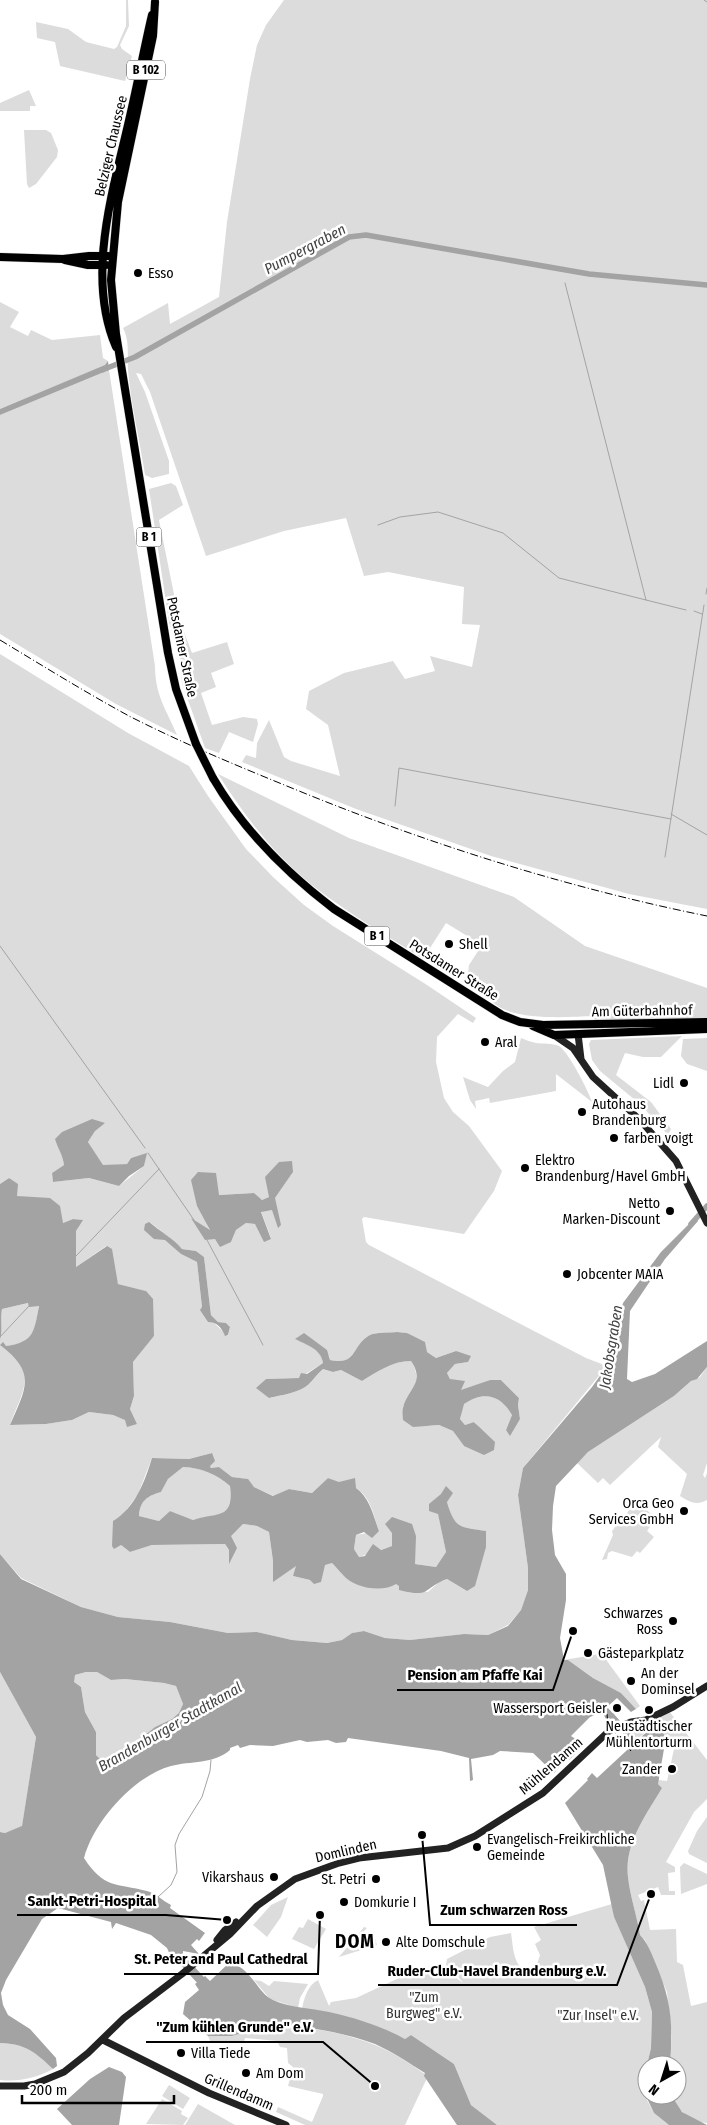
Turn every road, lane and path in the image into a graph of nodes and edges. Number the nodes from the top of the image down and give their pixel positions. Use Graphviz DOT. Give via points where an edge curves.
graph roads {
  1 [pos="155,1"];
  2 [pos="0,258"];
  3 [pos="109,258"];
  4 [pos="63,259"];
  5 [pos="103,266"];
  6 [pos="120,358"];
  7 [pos="522,1022"];
  8 [pos="707,1022"];
  9 [pos="577,1024"];
  10 [pos="707,1029"];
  11 [pos="578,1034"];
  12 [pos="554,1035"];
  13 [pos="581,1060"];
  14 [pos="706,1221"];
  15 [pos="705,1688"];
  16 [pos="462,1842"];
  17 [pos="102,2040"];
  18 [pos="0,2086"];
  19 [pos="286,2125"];
  1 -- 3 [label="main road, Belziger Chaussee / B 102" via="153,36 119,194"];
  2 -- 4 [label="main road"];
  3 -- 4 [label="main road"];
  3 -- 5 [label="main road"];
  3 -- 6 [label="main road, Potsdamer Straße / B 1"];
  4 -- 5 [label="main road"];
  5 -- 6 [label="main road, Potsdamer Straße / B 1" via="108,328"];
  6 -- 7 [label="main road, Potsdamer Straße / B 1, bridge" via="176,689 196,744 226,800 258,842 334,909 487,1006"];
  7 -- 9 [label="main road, Potsdamer Straße / B 1"];
  7 -- 12 [label="main road, Potsdamer Straße / B 1"];
  8 -- 9 [label="main road, Am Güterbahnhof"];
  9 -- 11 [label="main road"];
  10 -- 11 [label="main road, Am Güterbahnhof / B 1"];
  11 -- 12 [label="main road, Potsdamer Straße / B 1"];
  11 -- 13 [label="street"];
  12 -- 13 [label="street" via="573,1048"];
  13 -- 14 [label="street" via="593,1077 640,1120 676,1161"];
  15 -- 16 [label="street, Mühlendamm" via="646,1720 626,1723 614,1729 543,1793"];
  16 -- 17 [label="street, Domlinden" via="442,1849 359,1858 295,1879 248,1914 230,1934 124,2018"];
  17 -- 18 [label="street, Domlinden" via="58,2076 24,2086"];
  17 -- 19 [label="street, Grillendamm" via="209,2093"];
}
